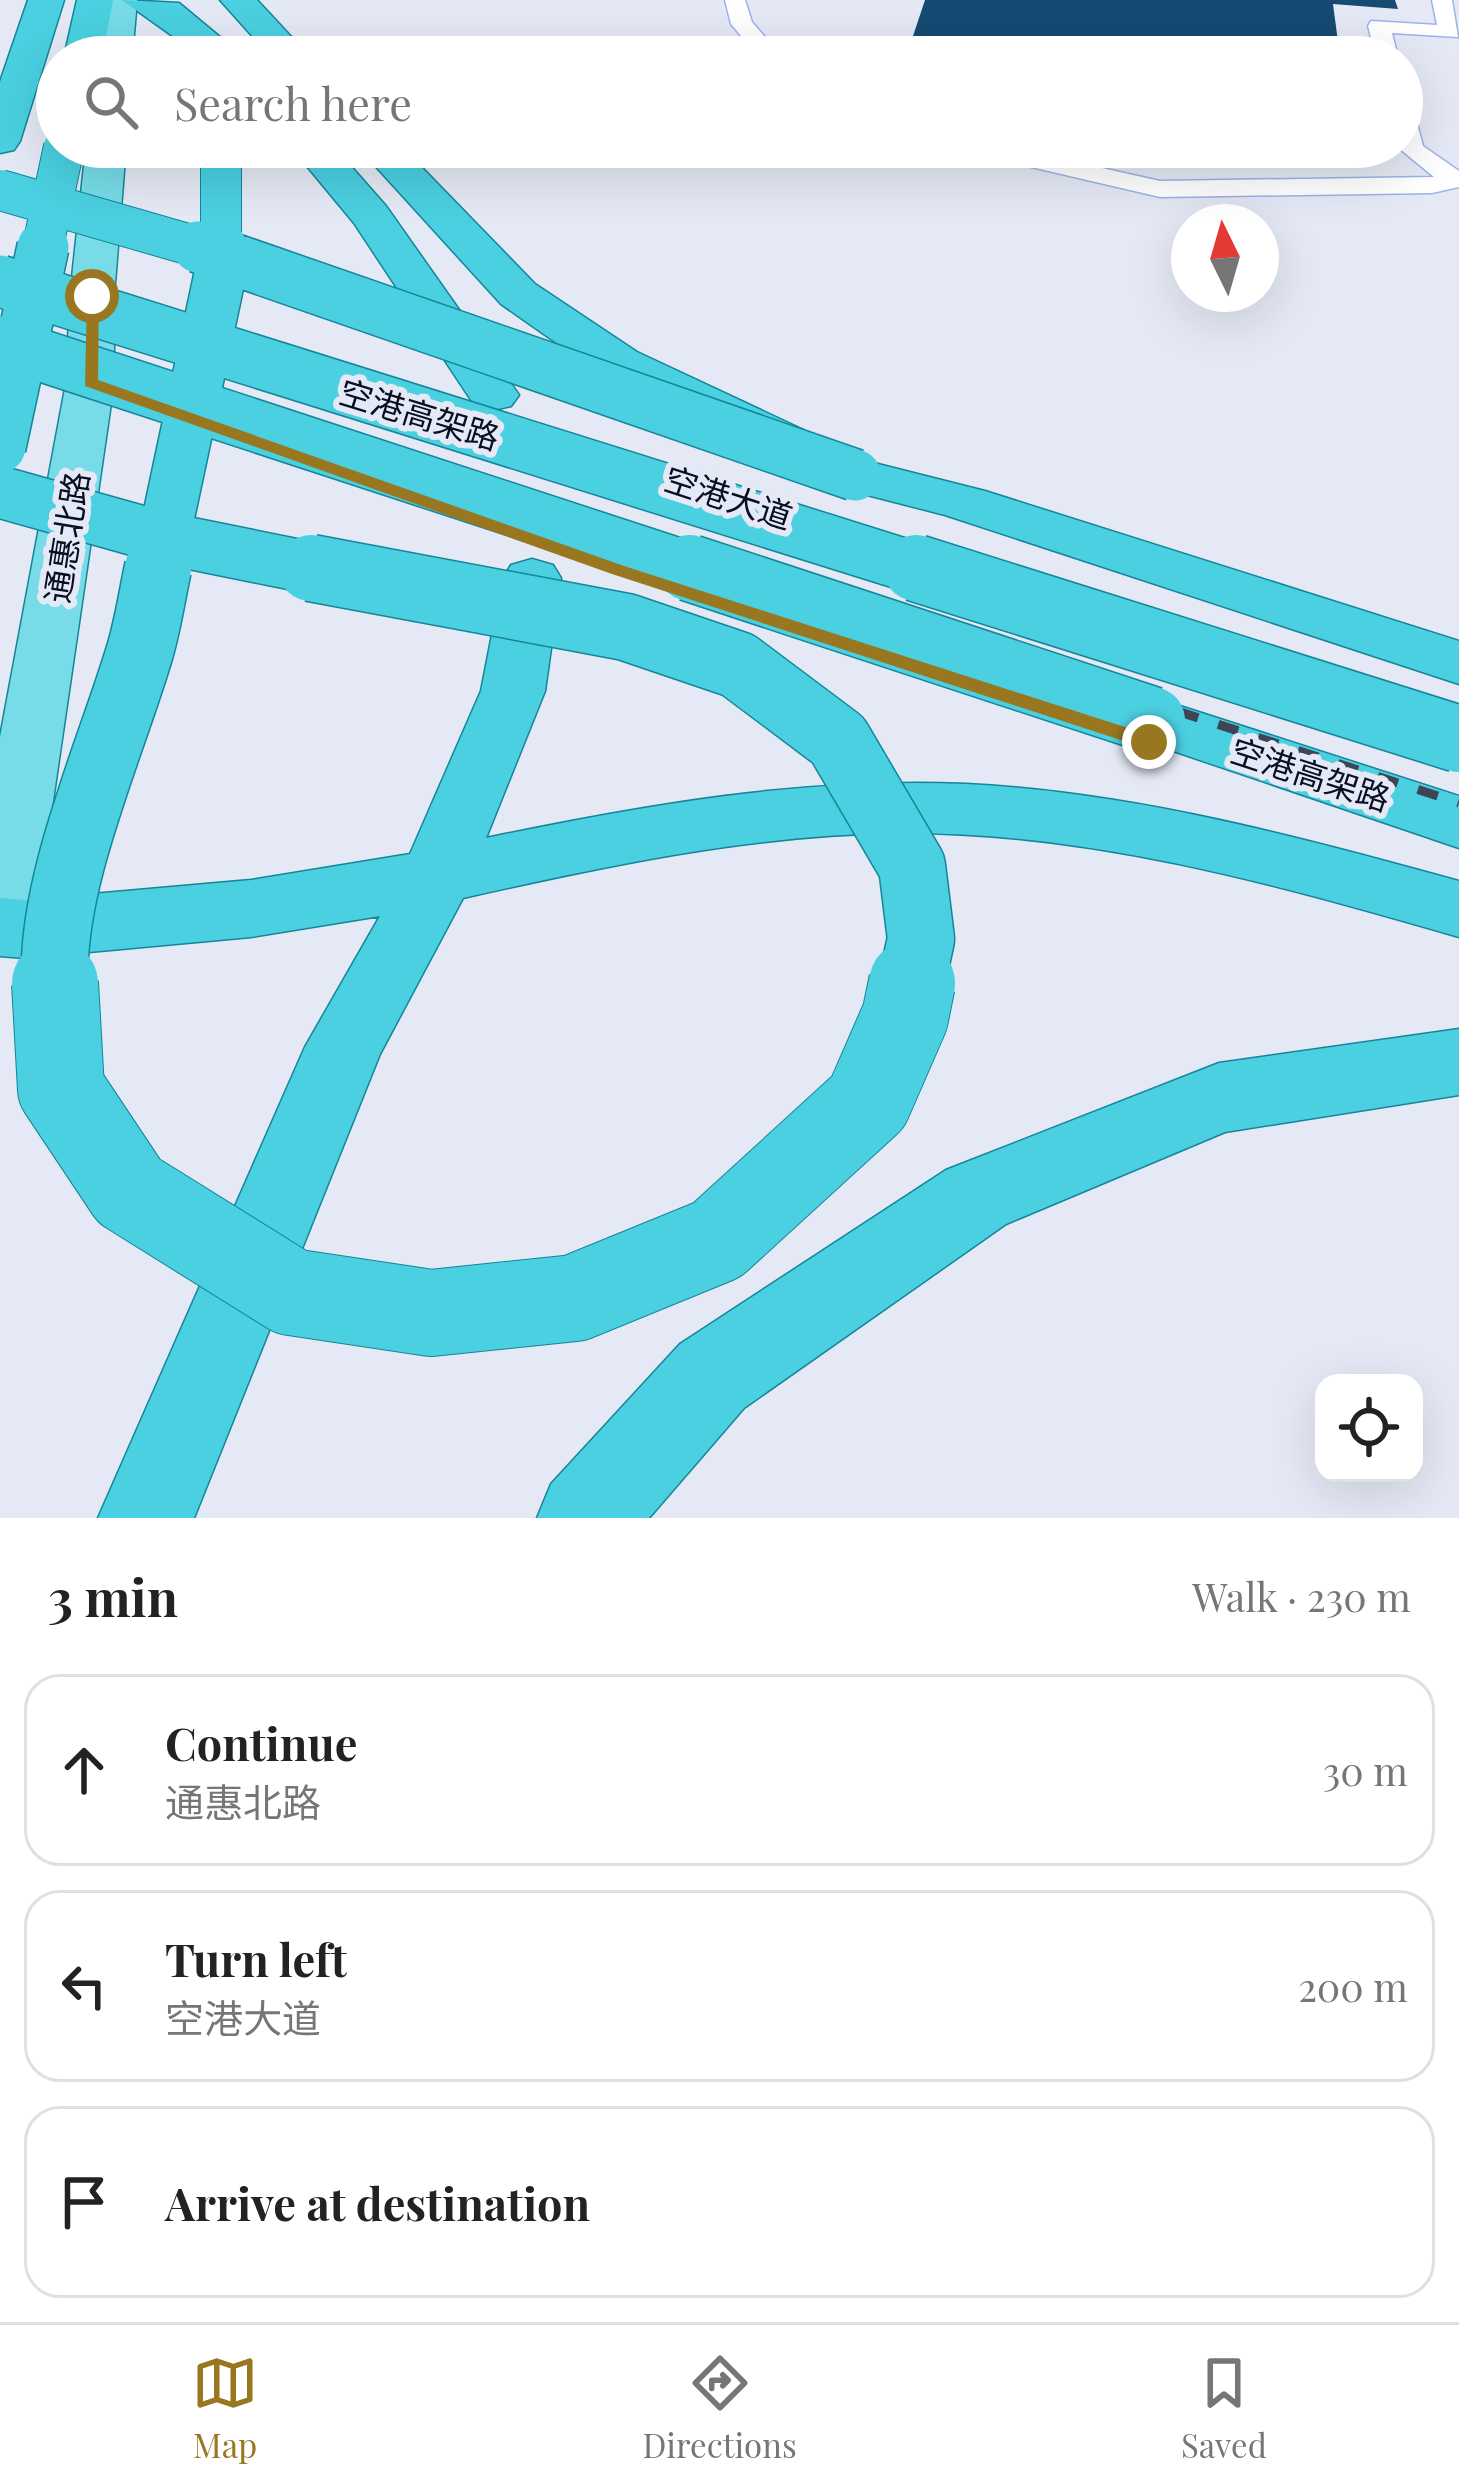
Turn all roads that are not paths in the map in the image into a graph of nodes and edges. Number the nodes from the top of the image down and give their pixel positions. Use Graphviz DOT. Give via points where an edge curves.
graph roads {
  1 [pos="46,0"];
  2 [pos="95,0"];
  3 [pos="120,0"];
  4 [pos="140,0"];
  5 [pos="188,0"];
  6 [pos="238,0"];
  7 [pos="735,0"];
  8 [pos="1442,0"];
  9 [pos="87,36"];
  10 [pos="116,36"];
  11 [pos="198,36"];
  12 [pos="205,36"];
  13 [pos="271,36"];
  14 [pos="753,36"];
  15 [pos="1382,36"];
  16 [pos="0,141"];
  17 [pos="1423,156"];
  18 [pos="60,168"];
  19 [pos="104,168"];
  20 [pos="219,168"];
  21 [pos="330,168"];
  22 [pos="399,168"];
  23 [pos="1068,168"];
  24 [pos="1456,180"];
  25 [pos="0,190"];
  26 [pos="0,268"];
  27 [pos="0,281"];
  28 [pos="92,296"];
  29 [pos="0,342"];
  30 [pos="0,357"];
  31 [pos="90,382"];
  32 [pos="0,447"];
  33 [pos="855,475"];
  34 [pos="0,492"];
  35 [pos="164,537"];
  36 [pos="164,537"];
  37 [pos="164,537"];
  38 [pos="164,537"];
  39 [pos="1459,664"];
  40 [pos="1459,720"];
  41 [pos="1459,739"];
  42 [pos="1459,822"];
  43 [pos="1459,842"];
  44 [pos="1459,909"];
  45 [pos="0,926"];
  46 [pos="1459,1062"];
  47 [pos="146,1518"];
  48 [pos="585,1518"];
  1 -- 16 [label="highway"];
  2 -- 9 [label="highway"];
  3 -- 10 [label="main road"];
  4 -- 11 [label="highway"];
  5 -- 12 [label="highway"];
  6 -- 13 [label="highway"];
  7 -- 14 [label="street"];
  8 -- 15 [label="street" via="1450,32 1379,26"];
  17 -- 24 [label="street"];
  18 -- 32 [label="highway, bridge"];
  19 -- 28 [label="main road, 通惠北路"];
  20 -- 38 [label="highway, bridge" via="221,270"];
  21 -- 47 [label="highway, bridge" via="494,395 532,578 513,691 427,898 344,1047"];
  22 -- 33 [label="highway, bridge" via="518,294 602,352"];
  23 -- 24 [label="street" via="1160,189"];
  25 -- 33 [label="highway, bridge" via="255,264"];
  26 -- 28 [label="main road, 空港大道"];
  27 -- 41 [label="highway, 空港高架路, bridge"];
  28 -- 31 [label="main road, 通惠北路"];
  28 -- 40 [label="main road, 空港大道"];
  29 -- 42 [label="highway, 空港高架路, bridge"];
  30 -- 31 [label="main road"];
  31 -- 43 [label="main road" via="618,570"];
  31 -- 45 [label="main road, 通惠北路"];
  33 -- 39 [label="highway" via="965,503"];
  34 -- 35 [label="highway, bridge"];
  36 -- 37 [label="highway, bridge" via="626,627 738,665 838,740 912,866 921,939 905,1017 868,1102 717,1240 575,1298 431,1313 291,1292 129,1191 61,1088 53,957 82,826 141,648"];
  44 -- 45 [label="highway, bridge" via="1249,850 1068,817 898,808 734,818 241,909"];
  46 -- 48 [label="highway" via="1220,1098 976,1197 712,1376"];
}
